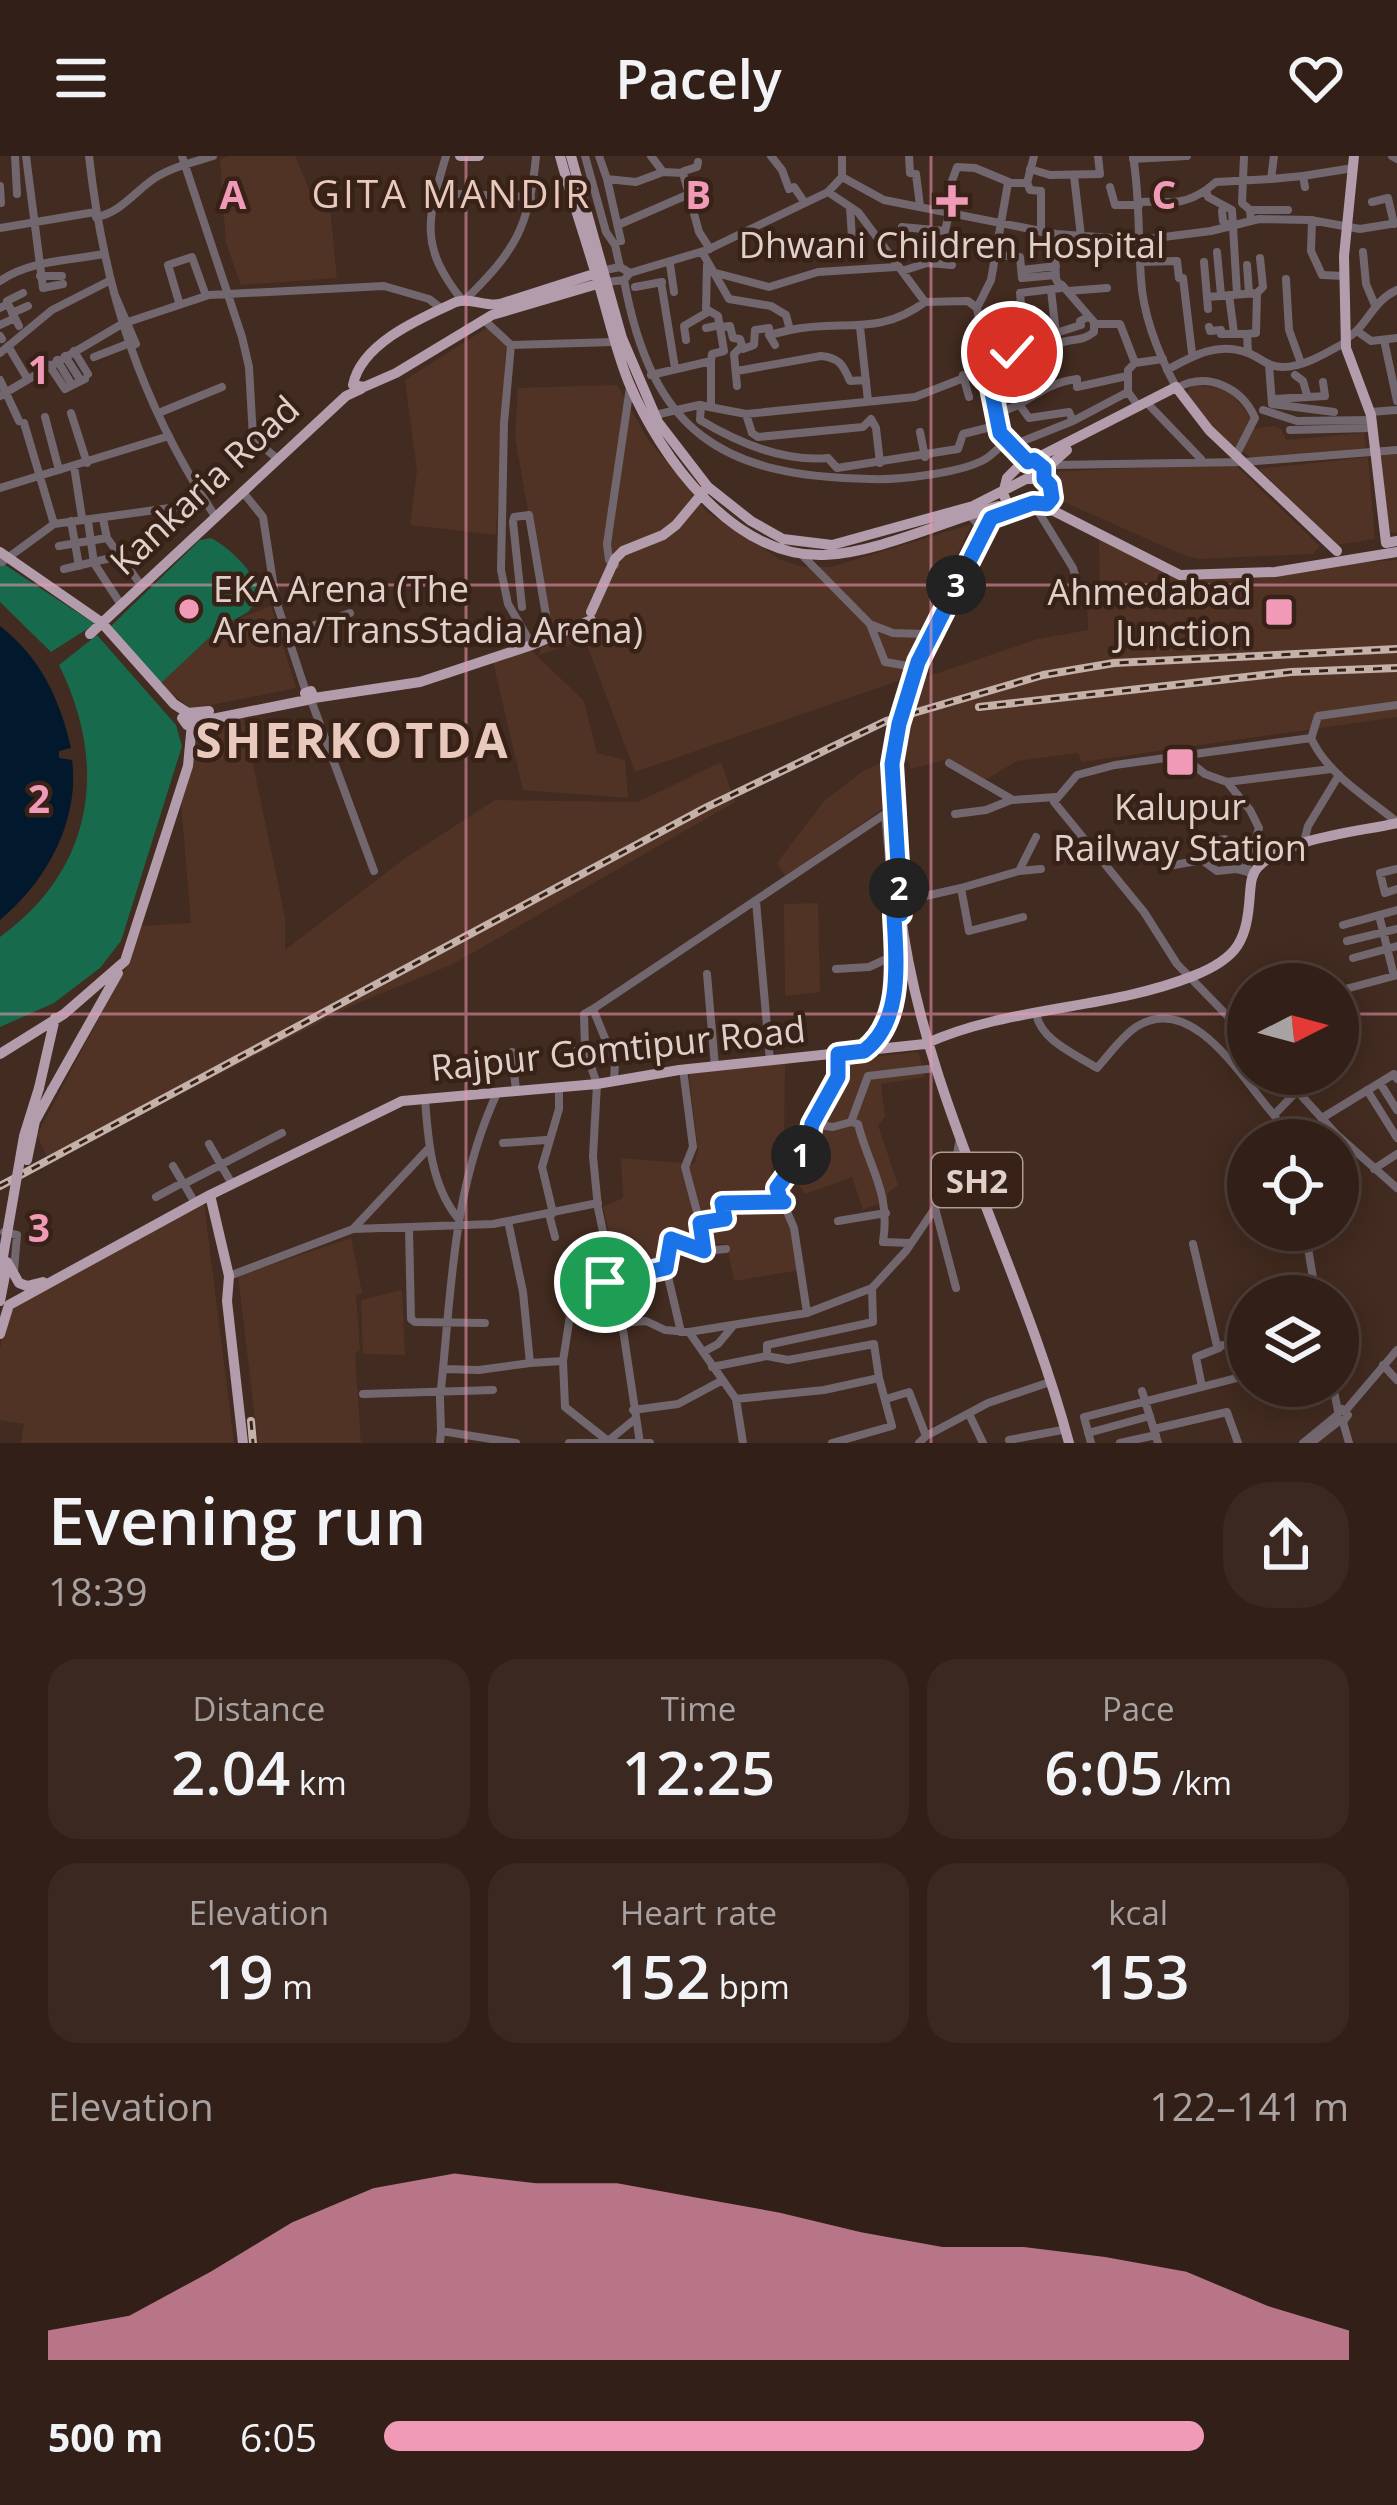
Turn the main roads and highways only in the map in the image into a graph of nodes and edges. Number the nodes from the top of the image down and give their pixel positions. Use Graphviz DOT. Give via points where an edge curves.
graph roads {
  1 [pos="460,156"];
  2 [pos="479,156"];
  3 [pos="560,156"];
  4 [pos="571,156"];
  5 [pos="1353,162"];
  6 [pos="602,277"];
  7 [pos="468,301"];
  8 [pos="483,319"];
  9 [pos="355,376"];
  10 [pos="364,387"];
  11 [pos="1144,406"];
  12 [pos="1031,461"];
  13 [pos="1046,472"];
  14 [pos="1007,478"];
  15 [pos="240,489"];
  16 [pos="707,493"];
  17 [pos="1038,504"];
  18 [pos="214,510"];
  19 [pos="971,510"];
  20 [pos="992,512"];
  21 [pos="1385,545"];
  22 [pos="1337,551"];
  23 [pos="1397,552"];
  24 [pos="2,558"];
  25 [pos="591,616"];
  26 [pos="96,625"];
  27 [pos="531,642"];
  28 [pos="186,720"];
  29 [pos="1397,822"];
  30 [pos="128,946"];
  31 [pos="112,975"];
  32 [pos="55,1018"];
  33 [pos="30,1037"];
  34 [pos="926,1044"];
  35 [pos="48,1047"];
  36 [pos="0,1052"];
  37 [pos="45,1089"];
  38 [pos="210,1195"];
  39 [pos="4,1257"];
  40 [pos="76,1269"];
  41 [pos="0,1274"];
  42 [pos="0,1300"];
  43 [pos="0,1334"];
  44 [pos="1050,1382"];
  45 [pos="1065,1439"];
  46 [pos="242,1443"];
  1 -- 2 [label="main road"];
  3 -- 6 [label="main road"];
  4 -- 6 [label="main road"];
  5 -- 21 [label="main road" via="1345,276 1350,338 1371,420"];
  6 -- 7 [label="main road" via="487,307"];
  6 -- 8 [label="main road"];
  6 -- 16 [label="main road" via="655,415"];
  6 -- 16 [label="main road" via="630,386 651,426"];
  7 -- 8 [label="main road"];
  7 -- 9 [label="main road" via="393,336"];
  8 -- 10 [label="main road, Kankaria Road"];
  9 -- 10 [label="main road" via="353,385"];
  9 -- 15 [label="main road"];
  10 -- 15 [label="main road, Kankaria Road"];
  11 -- 12 [label="main road"];
  11 -- 13 [label="main road"];
  11 -- 22 [label="main road" via="1177,389 1209,430"];
  12 -- 13 [label="main road"];
  12 -- 14 [label="main road"];
  13 -- 17 [label="main road" via="1053,493"];
  13 -- 20 [label="main road" via="1026,478"];
  14 -- 19 [label="main road"];
  14 -- 20 [label="main road"];
  15 -- 18 [label="main road"];
  16 -- 19 [label="main road" via="783,539 816,545"];
  16 -- 19 [label="main road" via="747,531 800,553 828,555"];
  16 -- 25 [label="main road" via="665,540 614,565"];
  17 -- 20 [label="main road"];
  17 -- 20 [label="main road"];
  17 -- 21 [label="main road" via="1180,575 1284,571"];
  18 -- 26 [label="main road, Kankaria Road"];
  18 -- 26 [label="main road"];
  19 -- 20 [label="main road"];
  20 -- 34 [label="main road, SH2, bridge" via="918,662 892,764 898,912"];
  21 -- 23 [label="main road"];
  24 -- 26 [label="main road"];
  25 -- 27 [label="main road"];
  25 -- 27 [label="main road"];
  26 -- 28 [label="main road"];
  27 -- 28 [label="main road" via="410,681"];
  28 -- 30 [label="main road" via="188,766"];
  29 -- 34 [label="main road, Rajpur Gomtipur Road" via="1281,851 1247,872 1241,944 1192,976 954,1030"];
  30 -- 31 [label="main road"];
  30 -- 31 [label="main road"];
  31 -- 32 [label="main road"];
  31 -- 37 [label="main road"];
  32 -- 33 [label="main road"];
  32 -- 35 [label="main road"];
  32 -- 36 [label="main road"];
  33 -- 35 [label="main road"];
  33 -- 36 [label="main road"];
  34 -- 38 [label="main road, Rajpur Gomtipur Road" via="402,1102"];
  34 -- 44 [label="main road, SH2"];
  34 -- 44 [label="main road, SH2"];
  35 -- 37 [label="main road"];
  37 -- 39 [label="main road, bridge"];
  37 -- 41 [label="main road, bridge" via="24,1136"];
  38 -- 40 [label="main road, Rajpur Gomtipur Road"];
  38 -- 46 [label="main road" via="229,1276"];
  39 -- 40 [label="main road" via="27,1286"];
  39 -- 42 [label="main road, bridge"];
  40 -- 43 [label="main road, Rajpur Gomtipur Road" via="9,1305"];
  44 -- 45 [label="main road, SH2"];
}
